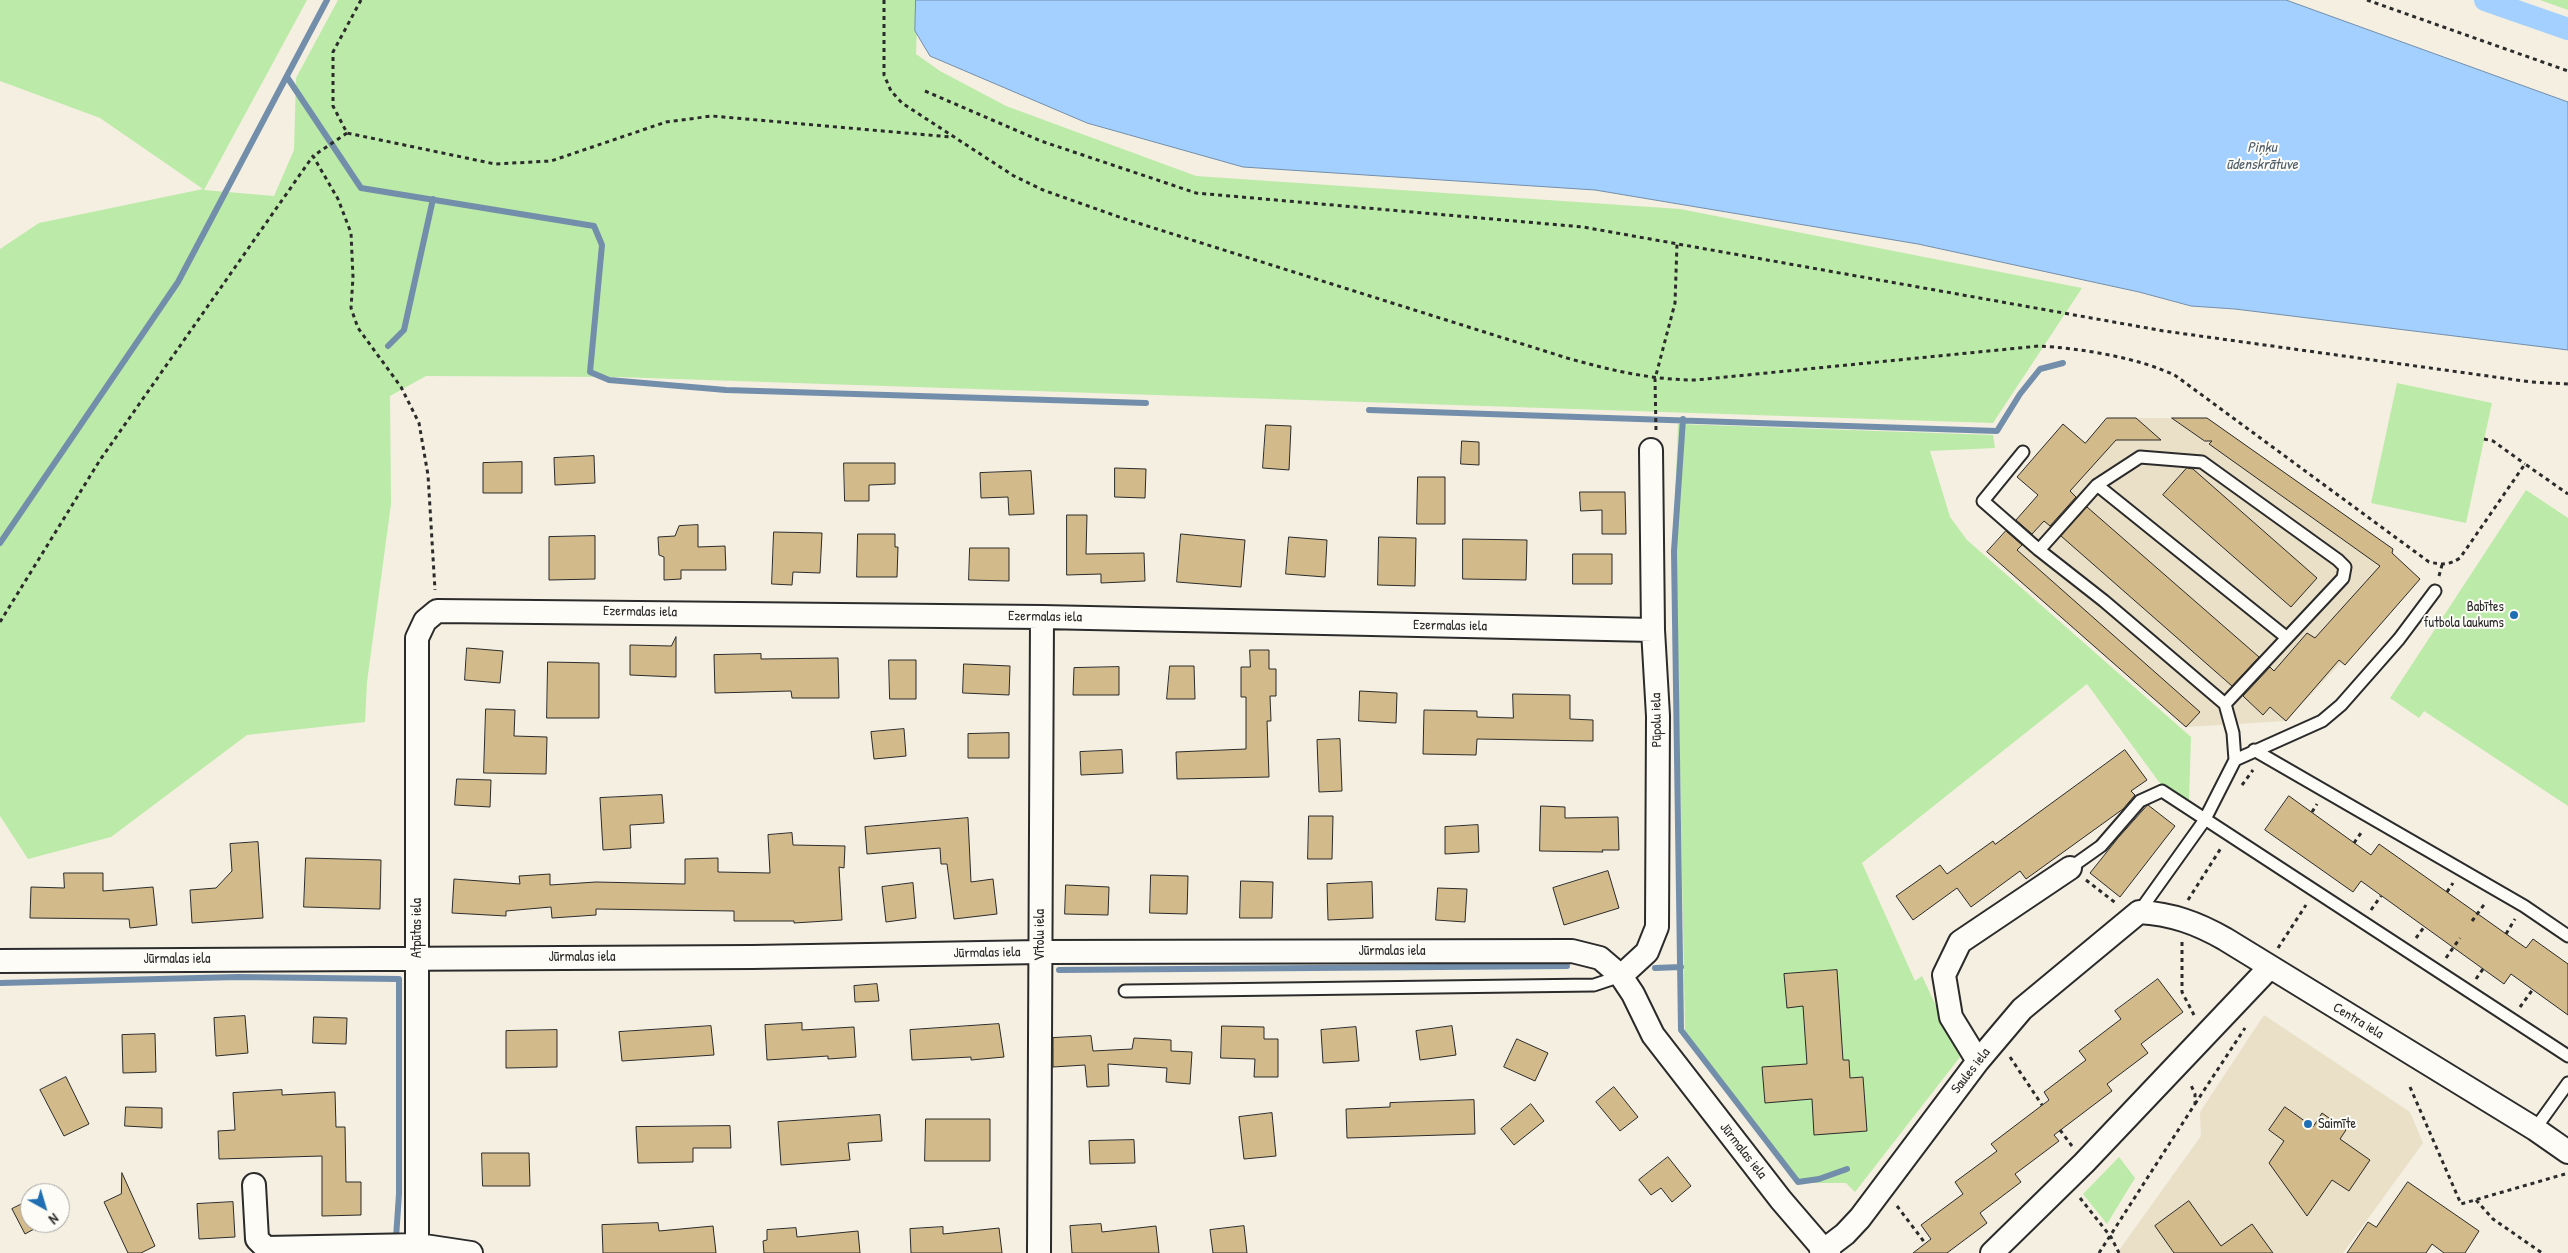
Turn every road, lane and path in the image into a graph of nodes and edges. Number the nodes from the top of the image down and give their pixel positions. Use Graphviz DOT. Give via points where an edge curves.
graph roads {
  1 [pos="361,0"];
  2 [pos="884,0"];
  3 [pos="2367,0"];
  4 [pos="2568,71"];
  5 [pos="925,91"];
  6 [pos="347,133"];
  7 [pos="953,137"];
  8 [pos="313,156"];
  9 [pos="1677,244"];
  10 [pos="1655,379"];
  11 [pos="2568,384"];
  12 [pos="2484,439"];
  13 [pos="1653,441"];
  14 [pos="2023,452"];
  15 [pos="2525,464"];
  16 [pos="2097,485"];
  17 [pos="2568,494"];
  18 [pos="2039,550"];
  19 [pos="2435,591"];
  20 [pos="437,611"];
  21 [pos="1042,617"];
  22 [pos="0,622"];
  23 [pos="1653,630"];
  24 [pos="2286,637"];
  25 [pos="2226,704"];
  26 [pos="2259,752"];
  27 [pos="2235,760"];
  28 [pos="2241,787"];
  29 [pos="2204,821"];
  30 [pos="2228,836"];
  31 [pos="2070,868"];
  32 [pos="2495,890"];
  33 [pos="2315,892"];
  34 [pos="2132,906"];
  35 [pos="2182,919"];
  36 [pos="2472,921"];
  37 [pos="2568,936"];
  38 [pos="2460,938"];
  39 [pos="1040,952"];
  40 [pos="417,957"];
  41 [pos="0,961"];
  42 [pos="2269,966"];
  43 [pos="2437,971"];
  44 [pos="1621,976"];
  45 [pos="1125,991"];
  46 [pos="2246,1025"];
  47 [pos="2205,1036"];
  48 [pos="2008,1054"];
  49 [pos="2568,1056"];
  50 [pos="1978,1061"];
  51 [pos="2180,1062"];
  52 [pos="2568,1083"];
  53 [pos="2410,1087"];
  54 [pos="2194,1104"];
  55 [pos="2042,1105"];
  56 [pos="2535,1129"];
  57 [pos="2568,1152"];
  58 [pos="2568,1169"];
  59 [pos="2066,1180"];
  60 [pos="254,1185"];
  61 [pos="1892,1200"];
  62 [pos="2476,1200"];
  63 [pos="2111,1237"];
  64 [pos="1926,1244"];
  65 [pos="418,1249"];
  66 [pos="1825,1252"];
  67 [pos="471,1253"];
  68 [pos="1038,1253"];
  69 [pos="1992,1253"];
  70 [pos="2099,1253"];
  71 [pos="2120,1253"];
  72 [pos="2542,1253"];
  1 -- 6 [label="path" via="333,52 333,106"];
  2 -- 7 [label="path" via="884,75 891,91 902,104"];
  3 -- 4 [label="path"];
  5 -- 9 [label="path" via="1041,141 1196,193 1582,227"];
  6 -- 7 [label="path" via="494,164 551,161 666,122 712,116"];
  6 -- 8 [label="path"];
  7 -- 10 [label="path" via="1014,176 1074,202 1567,358"];
  8 -- 20 [label="path" via="338,199 351,233 351,308 358,328 401,387 419,423 428,475"];
  8 -- 22 [label="path" via="100,460"];
  9 -- 10 [label="path" via="1675,303"];
  9 -- 11 [label="path" via="2164,331 2532,382"];
  10 -- 13 [label="path" via="1657,406"];
  10 -- 15 [label="path" via="1696,380 2039,346 2157,366 2208,399 2429,562 2442,565 2452,564 2460,558"];
  12 -- 15 [label="path" via="2493,441"];
  13 -- 23 [label="street, Pūpolu iela"];
  14 -- 18 [label="lane" via="1983,501"];
  15 -- 17 [label="path"];
  16 -- 18 [label="lane"];
  16 -- 24 [label="lane"];
  16 -- 24 [label="lane" via="2140,458 2202,462 2338,560 2345,567 2343,578"];
  18 -- 25 [label="lane"];
  19 -- 26 [label="lane" via="2399,639 2341,706 2322,722"];
  20 -- 21 [label="street, Ezermalas iela"];
  20 -- 40 [label="street, Atpūtas iela" via="425,621 417,638"];
  21 -- 23 [label="street, Ezermalas iela"];
  21 -- 39 [label="street, Vītolu iela"];
  23 -- 44 [label="street, Pūpolu iela" via="1658,716 1657,927 1647,952"];
  24 -- 25 [label="lane"];
  25 -- 27 [label="lane"];
  26 -- 27 [label="lane"];
  26 -- 28 [label="path"];
  26 -- 32 [label="lane"];
  27 -- 29 [label="lane"];
  29 -- 30 [label="lane"];
  29 -- 31 [label="lane" via="2162,791 2140,801 2101,846"];
  29 -- 34 [label="lane"];
  30 -- 33 [label="lane"];
  30 -- 35 [label="path" via="2188,901"];
  31 -- 34 [label="path" via="2119,905"];
  31 -- 50 [label="street" via="1960,942 1944,975 1951,1016"];
  32 -- 36 [label="path"];
  32 -- 37 [label="lane"];
  33 -- 42 [label="path"];
  33 -- 43 [label="lane"];
  34 -- 35 [label="street, Centra iela"];
  34 -- 50 [label="street, Saules iela" via="2022,1009"];
  35 -- 42 [label="street, Centra iela" via="2200,925"];
  35 -- 47 [label="path" via="2182,992"];
  38 -- 43 [label="path"];
  39 -- 40 [label="street, Jūrmalas iela" via="752,957"];
  39 -- 44 [label="street, Jūrmalas iela" via="1572,951 1600,958"];
  39 -- 68 [label="street, Vītolu iela"];
  40 -- 41 [label="street, Jūrmalas iela"];
  40 -- 65 [label="street, Atpūtas iela"];
  42 -- 47 [label="street"];
  42 -- 56 [label="street, Centra iela"];
  43 -- 49 [label="lane"];
  44 -- 45 [label="lane" via="1594,985"];
  44 -- 66 [label="street, Jūrmalas iela" via="1653,1035 1780,1200"];
  46 -- 54 [label="path"];
  47 -- 51 [label="street"];
  48 -- 55 [label="path"];
  50 -- 66 [label="street, Saules iela" via="1860,1218"];
  51 -- 54 [label="path" via="2195,1094"];
  51 -- 59 [label="street"];
  52 -- 56 [label="lane"];
  53 -- 62 [label="path" via="2461,1204"];
  54 -- 63 [label="path"];
  56 -- 57 [label="street, Centra iela"];
  58 -- 62 [label="path" via="2564,1176"];
  59 -- 63 [label="path"];
  59 -- 69 [label="street"];
  60 -- 65 [label="street" via="257,1239 266,1248"];
  61 -- 64 [label="path"];
  62 -- 72 [label="path" via="2493,1219"];
  63 -- 70 [label="path"];
  63 -- 71 [label="path"];
  65 -- 67 [label="street"];
}
